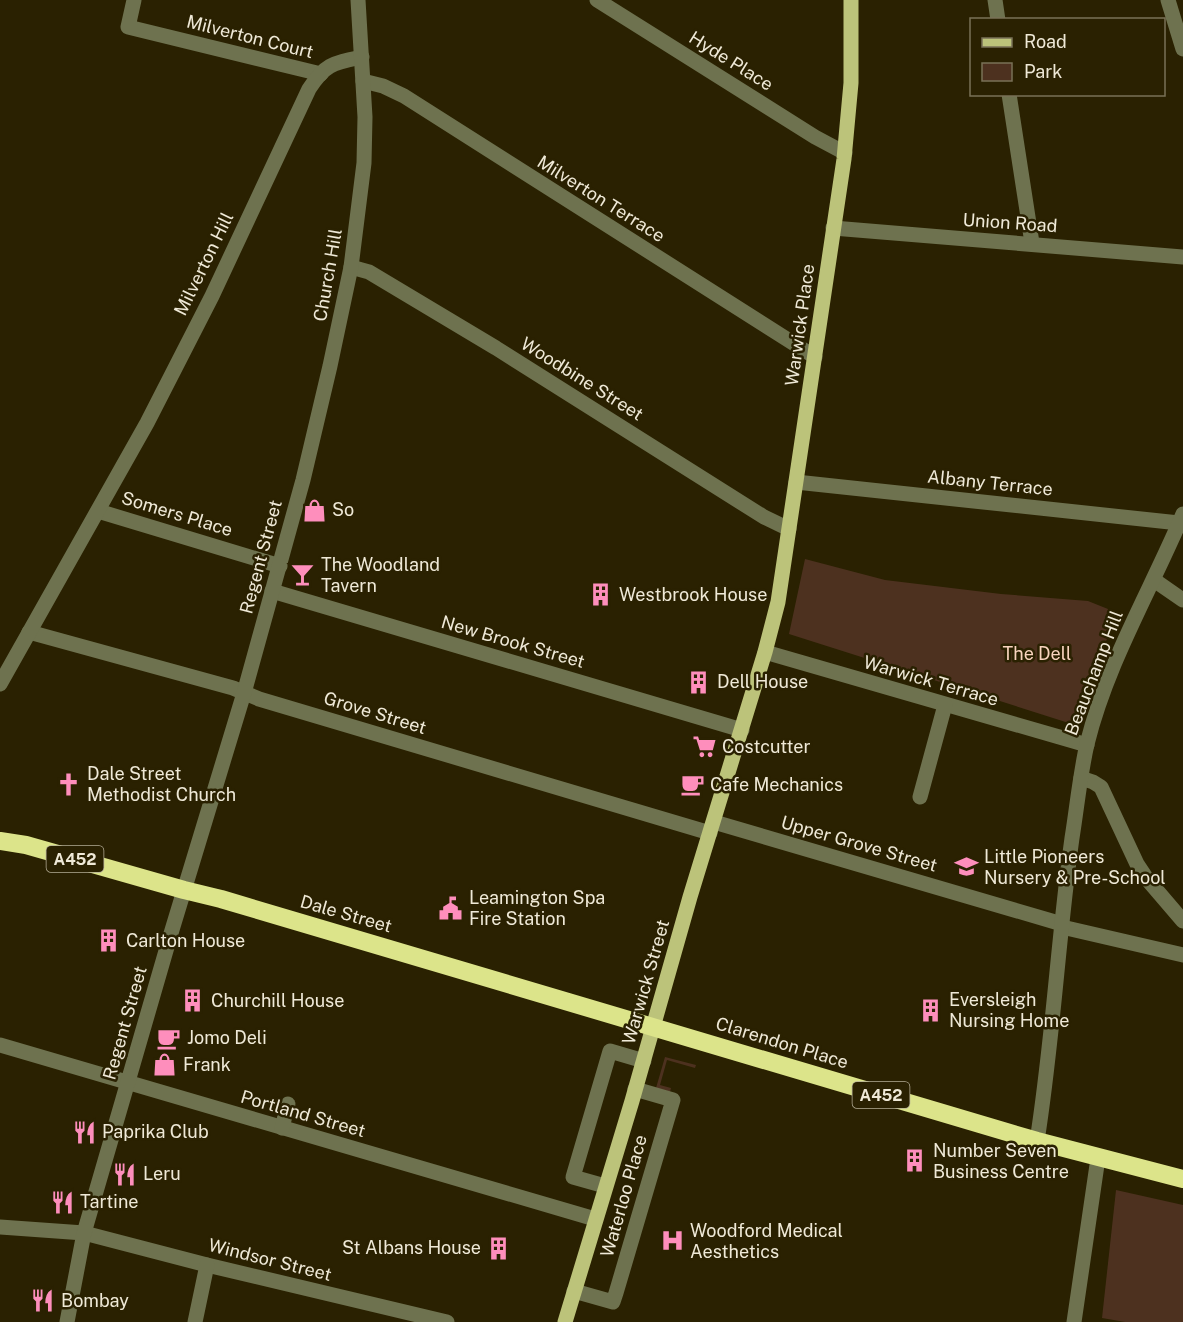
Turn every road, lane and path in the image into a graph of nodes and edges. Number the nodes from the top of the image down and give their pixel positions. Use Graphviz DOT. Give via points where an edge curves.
graph roads {
  1 [pos="134,0"];
  2 [pos="358,0"];
  3 [pos="597,0"];
  4 [pos="851,0"];
  5 [pos="995,0"];
  6 [pos="1168,0"];
  7 [pos="998,18"];
  8 [pos="1183,49"];
  9 [pos="362,57"];
  10 [pos="321,74"];
  11 [pos="363,81"];
  12 [pos="1010,96"];
  13 [pos="845,153"];
  14 [pos="833,228"];
  15 [pos="1032,243"];
  16 [pos="1183,257"];
  17 [pos="351,267"];
  18 [pos="815,357"];
  19 [pos="796,482"];
  20 [pos="299,495"];
  21 [pos="98,511"];
  22 [pos="1181,518"];
  23 [pos="789,529"];
  24 [pos="280,566"];
  25 [pos="1154,580"];
  26 [pos="272,591"];
  27 [pos="1183,600"];
  28 [pos="29,632"];
  29 [pos="765,652"];
  30 [pos="0,684"];
  31 [pos="244,693"];
  32 [pos="945,705"];
  33 [pos="742,730"];
  34 [pos="1087,745"];
  35 [pos="1081,778"];
  36 [pos="920,796"];
  37 [pos="712,828"];
  38 [pos="0,832"];
  39 [pos="0,841"];
  40 [pos="26,845"];
  41 [pos="184,890"];
  42 [pos="1183,921"];
  43 [pos="1062,926"];
  44 [pos="1183,955"];
  45 [pos="653,1028"];
  46 [pos="0,1045"];
  47 [pos="644,1060"];
  48 [pos="128,1083"];
  49 [pos="635,1089"];
  50 [pos="288,1104"];
  51 [pos="282,1128"];
  52 [pos="1037,1141"];
  53 [pos="1098,1158"];
  54 [pos="1183,1179"];
  55 [pos="605,1186"];
  56 [pos="595,1219"];
  57 [pos="0,1227"];
  58 [pos="84,1233"];
  59 [pos="207,1265"];
  60 [pos="573,1291"];
  61 [pos="379,1314"];
  62 [pos="67,1322"];
  63 [pos="195,1322"];
  64 [pos="447,1322"];
  65 [pos="565,1322"];
  66 [pos="1074,1322"];
  1 -- 10 [label="street, Milverton Court" via="128,27"];
  2 -- 9 [label="street, Church Hill"];
  3 -- 13 [label="street, Hyde Place"];
  4 -- 13 [label="main road, Warwick Place" via="851,83"];
  5 -- 7 [label="street"];
  6 -- 8 [label="street"];
  9 -- 10 [label="street, Milverton Hill" via="331,64"];
  9 -- 11 [label="street, Church Hill"];
  10 -- 21 [label="street, Milverton Hill" via="303,100 217,285"];
  11 -- 17 [label="street, Church Hill" via="364,163"];
  11 -- 18 [label="street, Milverton Terrace" via="404,96"];
  12 -- 15 [label="street"];
  13 -- 14 [label="main road, Warwick Place"];
  14 -- 15 [label="street, Union Road"];
  14 -- 18 [label="main road, Warwick Place"];
  15 -- 16 [label="street, Union Road"];
  17 -- 20 [label="street, Church Hill"];
  17 -- 23 [label="street, Woodbine Street" via="369,272"];
  18 -- 19 [label="main road, Warwick Place"];
  19 -- 22 [label="street, Albany Terrace"];
  19 -- 23 [label="main road, Warwick Place"];
  20 -- 24 [label="street, Regent Street"];
  21 -- 24 [label="street, Somers Place"];
  21 -- 28 [label="street, Milverton Hill"];
  22 -- 25 [label="street, Beauchamp Hill"];
  23 -- 29 [label="main road, Warwick Place" via="778,602"];
  24 -- 26 [label="street, Regent Street"];
  25 -- 27 [label="street"];
  25 -- 34 [label="street, Beauchamp Hill" via="1120,651"];
  26 -- 31 [label="street, Regent Street"];
  26 -- 33 [label="street, New Brook Street"];
  28 -- 30 [label="street, Milverton Hill"];
  28 -- 31 [label="street, Grove Street"];
  29 -- 32 [label="street, Warwick Terrace"];
  29 -- 33 [label="main road, Warwick Street"];
  31 -- 37 [label="street, Grove Street"];
  31 -- 41 [label="street, Regent Street"];
  32 -- 34 [label="street, Warwick Terrace"];
  32 -- 36 [label="street"];
  33 -- 37 [label="main road, Warwick Street"];
  34 -- 35 [label="street, Beauchamp Hill"];
  35 -- 42 [label="street" via="1101,787 1137,864"];
  35 -- 43 [label="street, Beauchamp Hill"];
  37 -- 43 [label="street, Upper Grove Street"];
  37 -- 45 [label="main road, Warwick Street"];
  38 -- 40 [label="highway, Dale Street / A452"];
  39 -- 40 [label="highway, Dale Street / A452"];
  40 -- 41 [label="highway, Dale Street / A452"];
  41 -- 45 [label="highway, Dale Street / A452"];
  41 -- 48 [label="street, Regent Street"];
  43 -- 44 [label="street, Upper Grove Street"];
  43 -- 52 [label="street, Beauchamp Hill"];
  45 -- 47 [label="main road, Warwick Street"];
  45 -- 52 [label="highway, Clarendon Place / A452"];
  46 -- 48 [label="street, Portland Street"];
  47 -- 49 [label="main road, Warwick Street"];
  47 -- 55 [label="street" via="610,1051 573,1177"];
  48 -- 51 [label="street, Portland Street"];
  48 -- 58 [label="street, Regent Street"];
  49 -- 55 [label="main road, Warwick Street"];
  49 -- 60 [label="street, Waterloo Place" via="673,1100 616,1293 613,1302"];
  50 -- 51 [label="street"];
  51 -- 56 [label="street, Portland Street"];
  52 -- 53 [label="highway, A452"];
  53 -- 54 [label="highway, A452"];
  53 -- 66 [label="street"];
  55 -- 56 [label="main road, Warwick Street"];
  56 -- 60 [label="main road, Warwick Street"];
  57 -- 58 [label="street, Windsor Street"];
  58 -- 59 [label="street, Windsor Street"];
  58 -- 62 [label="street, Regent Street"];
  59 -- 61 [label="street, Windsor Street"];
  59 -- 63 [label="street"];
  60 -- 65 [label="main road, Warwick Street"];
  61 -- 64 [label="street, Windsor Street"];
}
